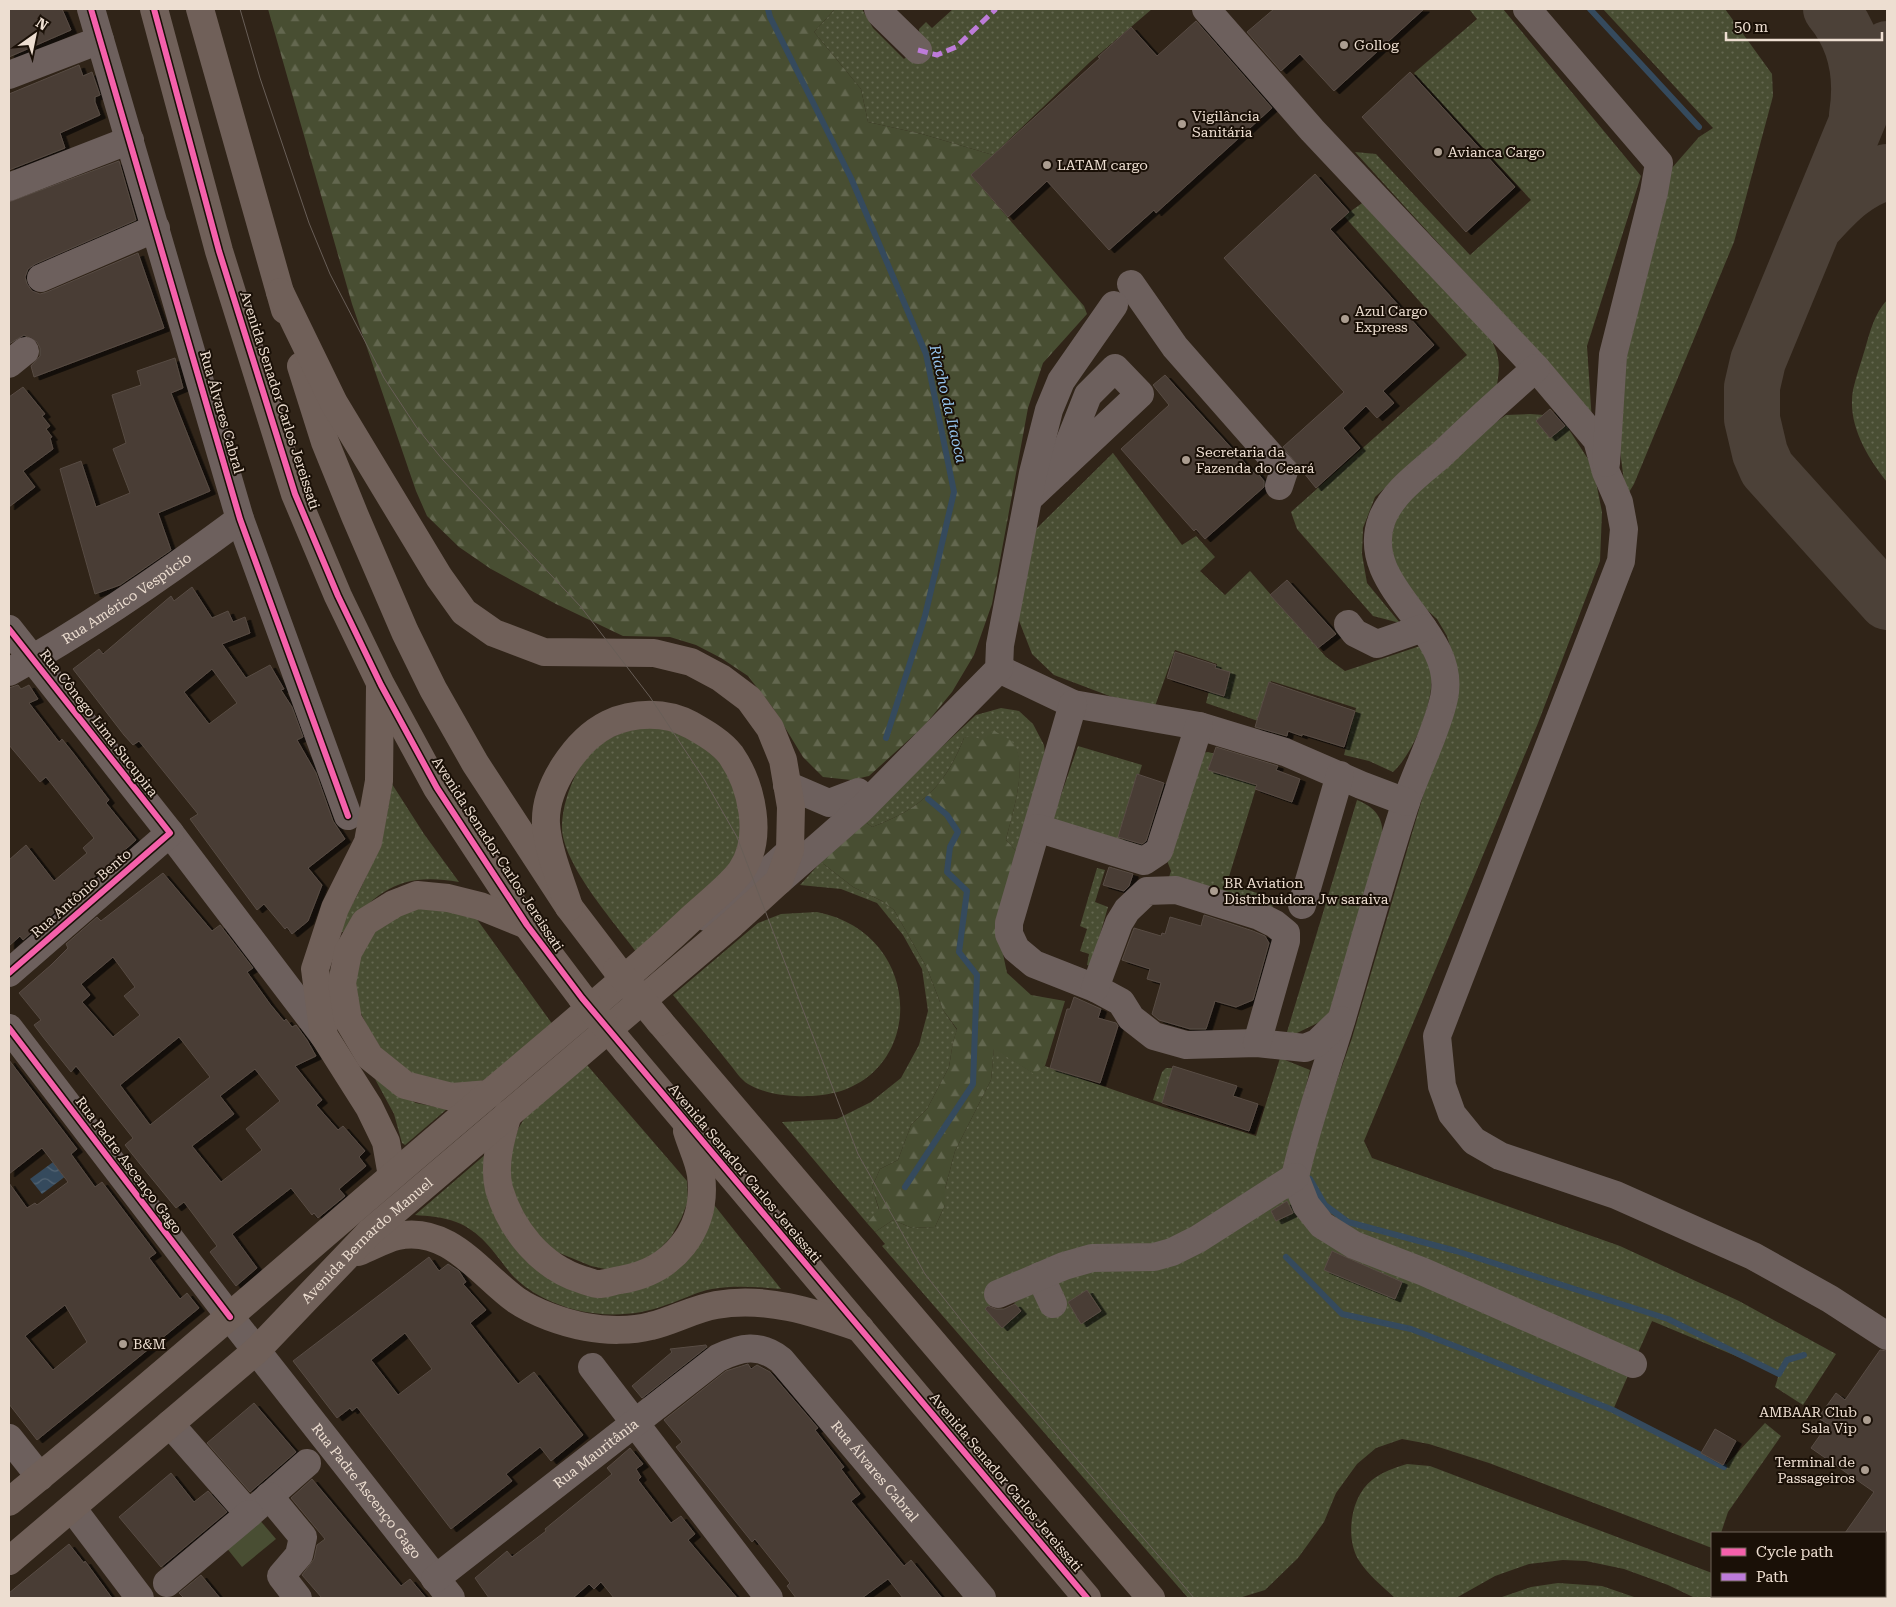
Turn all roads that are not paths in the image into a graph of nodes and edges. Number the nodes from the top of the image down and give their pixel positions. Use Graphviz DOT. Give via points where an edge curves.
graph roads {
  1 [pos="91,9"];
  2 [pos="154,9"];
  3 [pos="200,9"];
  4 [pos="878,9"];
  5 [pos="1206,9"];
  6 [pos="1527,9"];
  7 [pos="100,40"];
  8 [pos="918,50"];
  9 [pos="9,75"];
  10 [pos="130,140"];
  11 [pos="9,186"];
  12 [pos="156,228"];
  13 [pos="41,278"];
  14 [pos="280,292"];
  15 [pos="1536,368"];
  16 [pos="1058,470"];
  17 [pos="1606,472"];
  18 [pos="1279,486"];
  19 [pos="1029,498"];
  20 [pos="240,519"];
  21 [pos="1348,624"];
  22 [pos="1423,628"];
  23 [pos="9,629"];
  24 [pos="32,659"];
  25 [pos="999,669"];
  26 [pos="9,672"];
  27 [pos="380,685"];
  28 [pos="1074,704"];
  29 [pos="1199,726"];
  30 [pos="924,745"];
  31 [pos="1340,775"];
  32 [pos="787,785"];
  33 [pos="858,792"];
  34 [pos="1406,802"];
  35 [pos="348,816"];
  36 [pos="1037,828"];
  37 [pos="170,833"];
  38 [pos="790,850"];
  39 [pos="779,880"];
  40 [pos="1302,905"];
  41 [pos="569,907"];
  42 [pos="527,925"];
  43 [pos="655,953"];
  44 [pos="9,973"];
  45 [pos="1095,988"];
  46 [pos="1341,1020"];
  47 [pos="9,1028"];
  48 [pos="324,1036"];
  49 [pos="1257,1043"];
  50 [pos="489,1094"];
  51 [pos="508,1114"];
  52 [pos="682,1118"];
  53 [pos="392,1176"];
  54 [pos="1295,1177"];
  55 [pos="346,1257"];
  56 [pos="1040,1276"];
  57 [pos="998,1294"];
  58 [pos="1053,1304"];
  59 [pos="230,1317"];
  60 [pos="860,1328"];
  61 [pos="1887,1336"];
  62 [pos="1887,1347"];
  63 [pos="257,1350"];
  64 [pos="764,1350"];
  65 [pos="1633,1364"];
  66 [pos="592,1367"];
  67 [pos="634,1422"];
  68 [pos="170,1424"];
  69 [pos="9,1438"];
  70 [pos="307,1463"];
  71 [pos="40,1477"];
  72 [pos="269,1496"];
  73 [pos="9,1502"];
  74 [pos="72,1508"];
  75 [pos="249,1514"];
  76 [pos="9,1561"];
  77 [pos="167,1583"];
  78 [pos="443,1588"];
  79 [pos="140,1598"];
  80 [pos="298,1598"];
  81 [pos="769,1598"];
  82 [pos="982,1598"];
  83 [pos="1087,1598"];
  84 [pos="1151,1598"];
  1 -- 7 [label="street, Rua Álvares Cabral"];
  2 -- 27 [label="main road, Avenida Senador Carlos Jereissati" via="218,251 294,494"];
  3 -- 14 [label="main road"];
  4 -- 8 [label="street"];
  5 -- 15 [label="street" via="1312,130"];
  6 -- 17 [label="street" via="1659,163 1613,355"];
  7 -- 9 [label="street"];
  7 -- 10 [label="street, Rua Álvares Cabral"];
  10 -- 11 [label="street"];
  10 -- 12 [label="street, Rua Álvares Cabral"];
  12 -- 13 [label="street"];
  12 -- 20 [label="street, Rua Álvares Cabral"];
  14 -- 32 [label="main road" via="334,403 439,577 464,612 494,633 544,652 654,652 691,662 721,678 749,699 770,728 783,760"];
  14 -- 41 [label="main road" via="325,442 405,632 475,763"];
  15 -- 17 [label="street" via="1597,440"];
  15 -- 22 [label="street" via="1412,481 1390,504 1382,520 1379,536 1381,560 1394,590"];
  16 -- 19 [label="street"];
  17 -- 61 [label="street" via="1619,502 1624,529 1621,561 1437,1036 1442,1086 1452,1114 1474,1141 1500,1156 1616,1195 1753,1256 1830,1299"];
  17 -- 62 [label="street" via="1612,543 1600,591 1518,793 1425,1038 1425,1081 1445,1126 1468,1151 1494,1165 1568,1188 1711,1249 1806,1297"];
  18 -- 19 [label="street" via="1284,471 1175,347 1123,295 1061,381 1049,410"];
  19 -- 25 [label="street" via="1000,645"];
  20 -- 24 [label="street, Rua Américo Vespúcio" via="175,568"];
  20 -- 35 [label="street, Rua Álvares Cabral"];
  21 -- 22 [label="street" via="1355,633 1377,644"];
  22 -- 34 [label="street" via="1440,655 1446,674 1444,698"];
  23 -- 24 [label="street, Rua Cônego Lima Sucupira"];
  24 -- 26 [label="street, Rua Américo Vespúcio"];
  24 -- 37 [label="street, Rua Cônego Lima Sucupira"];
  25 -- 28 [label="street"];
  25 -- 30 [label="street"];
  27 -- 42 [label="main road, Avenida Senador Carlos Jereissati" via="436,788"];
  27 -- 48 [label="main road" via="379,781 368,842 335,908 315,969"];
  28 -- 29 [label="street"];
  28 -- 36 [label="street"];
  29 -- 31 [label="street" via="1285,752"];
  29 -- 36 [label="street" via="1159,851 1144,861"];
  30 -- 33 [label="street"];
  30 -- 39 [label="street" via="860,809"];
  31 -- 34 [label="street"];
  31 -- 40 [label="street"];
  32 -- 33 [label="street" via="829,803"];
  32 -- 38 [label="main road" via="791,807"];
  33 -- 38 [label="street"];
  34 -- 46 [label="street"];
  36 -- 45 [label="street" via="1009,923 1010,934 1016,949 1034,964"];
  37 -- 44 [label="street, Rua Antônio Bento"];
  37 -- 48 [label="street, Rua Cônego Lima Sucupira"];
  38 -- 39 [label="main road"];
  38 -- 43 [label="street" via="754,884"];
  39 -- 51 [label="main road, Avenida Bernardo Manuel" via="732,924"];
  41 -- 43 [label="main road, Avenida Bernardo Manuel" via="546,823 552,791 574,750 607,724 629,716 660,715 684,720 729,752 742,775 753,824 751,846 741,871"];
  41 -- 84 [label="main road, bridge" via="660,1022"];
  42 -- 50 [label="main road" via="480,906 417,895 394,904 365,922 348,952 342,983 348,1020 370,1056 405,1085 452,1097"];
  42 -- 52 [label="main road, Avenida Senador Carlos Jereissati, bridge" via="582,998"];
  43 -- 50 [label="main road, Avenida Bernardo Manuel"];
  45 -- 49 [label="street" via="1120,1002 1131,1018 1154,1036 1186,1045"];
  45 -- 49 [label="street" via="1118,923 1126,910 1147,892 1176,890 1259,916 1286,932 1286,941"];
  46 -- 49 [label="street" via="1317,1043 1305,1048"];
  46 -- 54 [label="street"];
  47 -- 59 [label="street, Rua Padre Ascenço Gago"];
  48 -- 53 [label="main road" via="370,1107 386,1142"];
  50 -- 53 [label="main road, Avenida Bernardo Manuel"];
  51 -- 52 [label="main road" via="499,1147 499,1187 515,1227 539,1256 568,1275 598,1284 652,1272 677,1254 691,1230 700,1205 701,1174"];
  51 -- 55 [label="main road, Avenida Bernardo Manuel" via="370,1232"];
  52 -- 60 [label="main road, Avenida Senador Carlos Jereissati"];
  53 -- 59 [label="main road, Avenida Bernardo Manuel"];
  54 -- 56 [label="street" via="1172,1252 1154,1257 1092,1258"];
  54 -- 65 [label="street" via="1306,1205 1322,1225 1354,1245 1424,1272"];
  55 -- 60 [label="main road" via="397,1236 435,1239 456,1248 517,1300 550,1316 587,1328 650,1326 714,1305 743,1302 802,1310"];
  55 -- 63 [label="main road, Avenida Bernardo Manuel"];
  56 -- 57 [label="street"];
  56 -- 58 [label="street"];
  59 -- 63 [label="street, Rua Padre Ascenço Gago"];
  59 -- 71 [label="main road, Avenida Bernardo Manuel"];
  60 -- 83 [label="main road, Avenida Senador Carlos Jereissati"];
  63 -- 68 [label="main road, Avenida Bernardo Manuel"];
  63 -- 78 [label="street, Rua Padre Ascenço Gago"];
  64 -- 67 [label="street, Rua Mauritânia" via="738,1349 718,1358"];
  64 -- 82 [label="street, Rua Álvares Cabral" via="781,1360"];
  66 -- 67 [label="street"];
  67 -- 78 [label="street, Rua Mauritânia"];
  67 -- 81 [label="street"];
  68 -- 74 [label="main road, Avenida Bernardo Manuel"];
  68 -- 75 [label="street"];
  69 -- 71 [label="street"];
  70 -- 72 [label="street"];
  71 -- 73 [label="main road, Avenida Bernardo Manuel"];
  72 -- 75 [label="street"];
  72 -- 80 [label="street" via="303,1537 299,1555 281,1576"];
  74 -- 76 [label="main road, Avenida Bernardo Manuel"];
  74 -- 79 [label="street"];
  75 -- 77 [label="street"];
}
